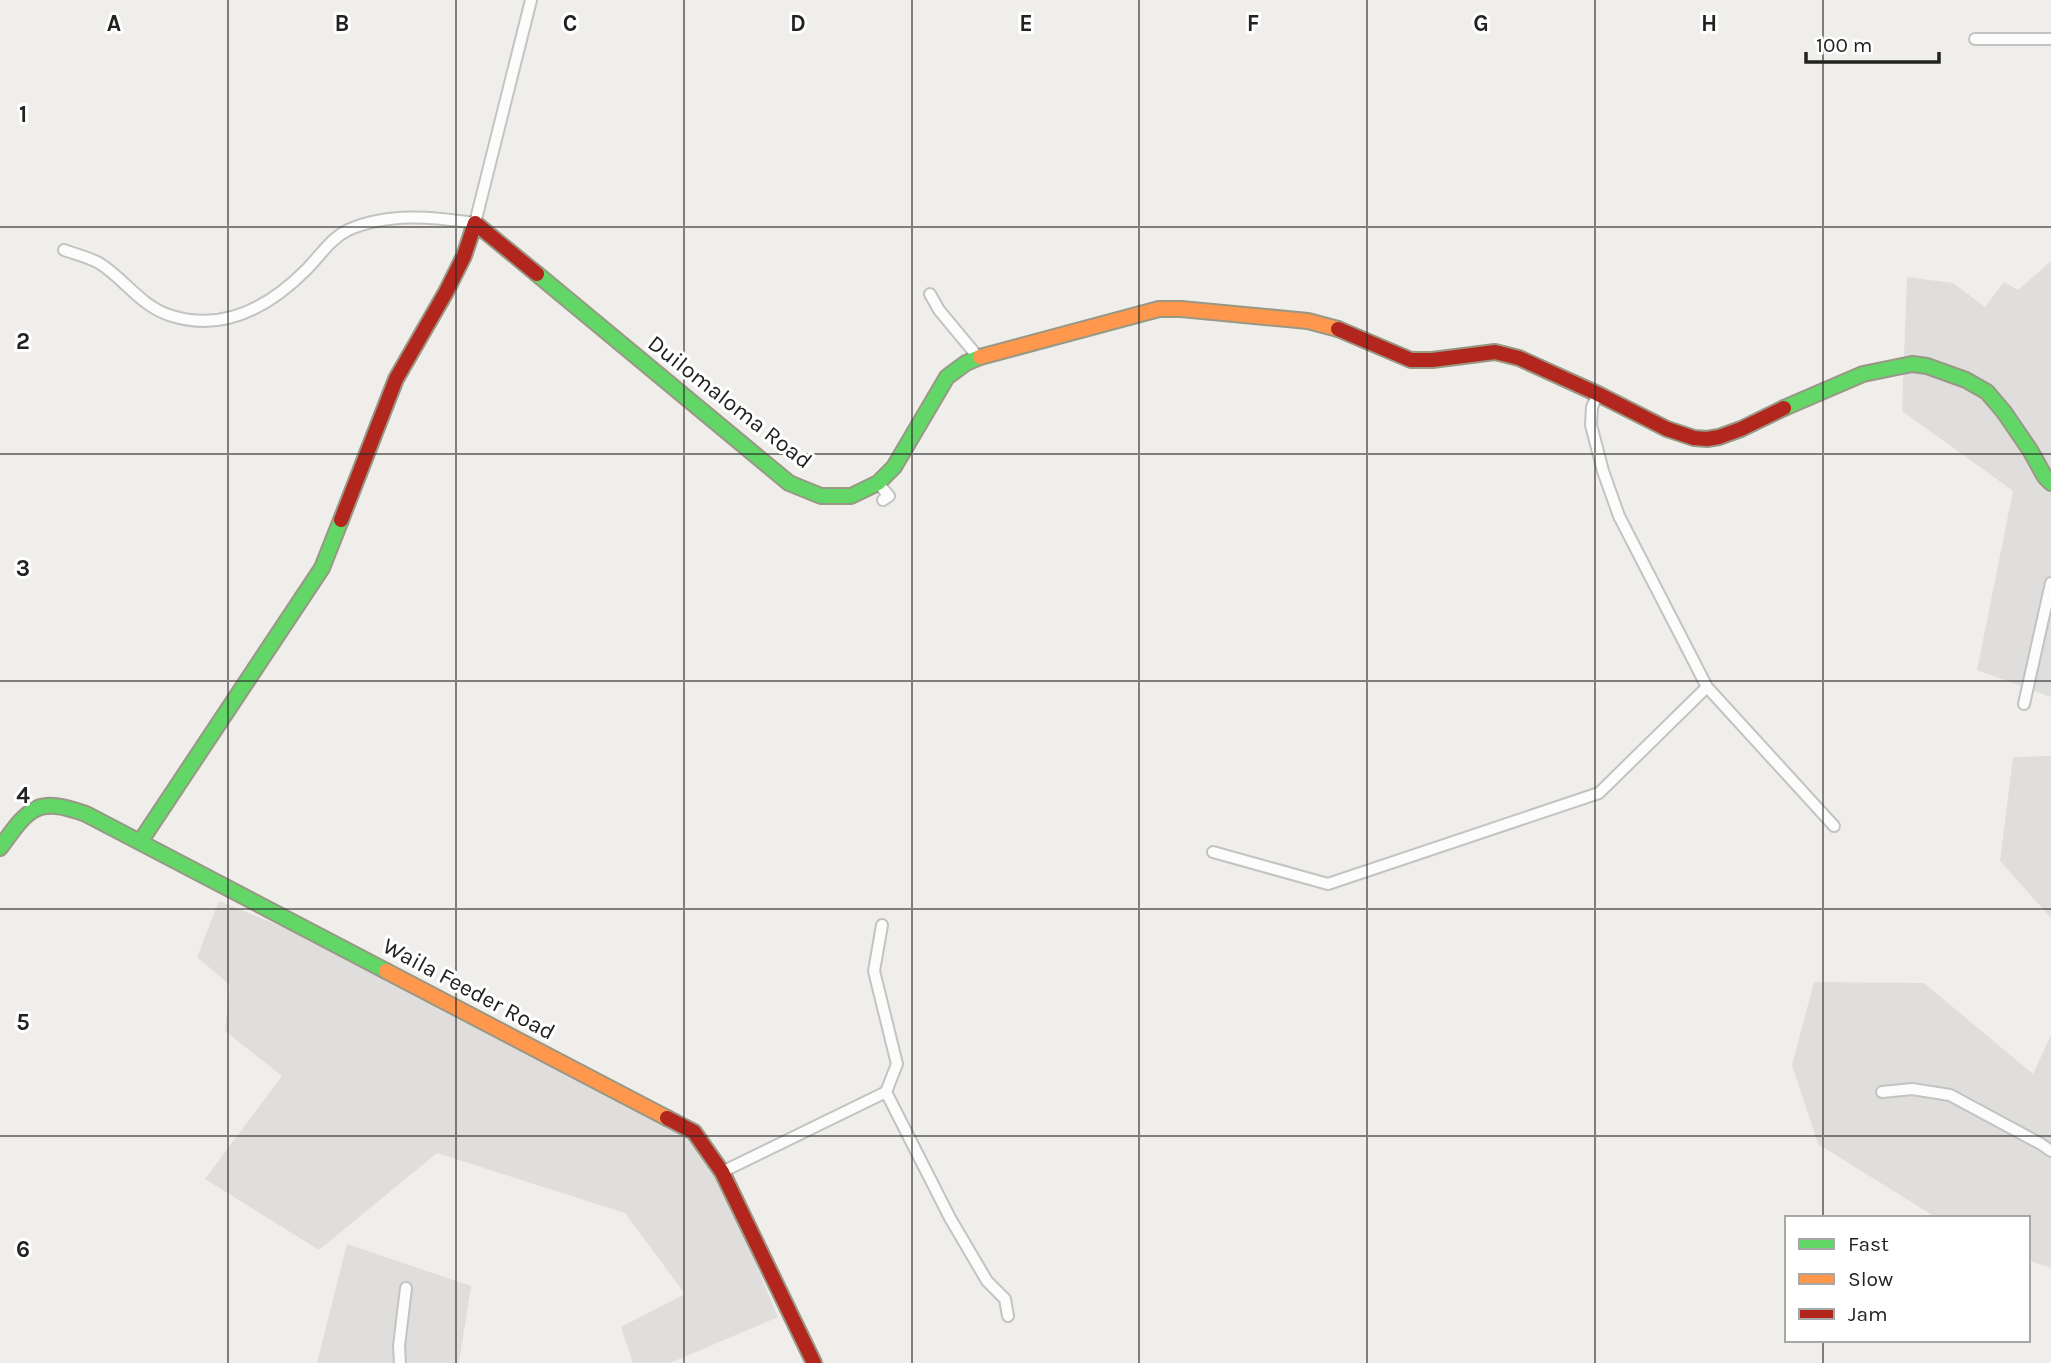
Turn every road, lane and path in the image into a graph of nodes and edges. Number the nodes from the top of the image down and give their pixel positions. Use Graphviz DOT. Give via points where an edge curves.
graph roads {
  1 [pos="531,0"];
  2 [pos="1975,39"];
  3 [pos="2051,39"];
  4 [pos="475,223"];
  5 [pos="64,250"];
  6 [pos="930,294"];
  7 [pos="978,357"];
  8 [pos="1598,394"];
  9 [pos="878,483"];
  10 [pos="2051,483"];
  11 [pos="883,500"];
  12 [pos="2051,583"];
  13 [pos="1707,687"];
  14 [pos="2024,704"];
  15 [pos="1834,826"];
  16 [pos="140,842"];
  17 [pos="0,848"];
  18 [pos="1213,852"];
  19 [pos="882,925"];
  20 [pos="886,1092"];
  21 [pos="1882,1092"];
  22 [pos="2051,1151"];
  23 [pos="722,1172"];
  24 [pos="405,1288"];
  25 [pos="1008,1316"];
  26 [pos="400,1363"];
  27 [pos="814,1363"];
  1 -- 4 [label="street"];
  2 -- 3 [label="street"];
  4 -- 5 [label="street" via="418,217 381,220 348,230 272,300 221,321 172,316 149,306 98,263"];
  4 -- 9 [label="street, Duilomaloma Road" via="789,483 821,496 851,496"];
  4 -- 16 [label="street" via="446,292 396,379 322,568"];
  6 -- 7 [label="street"];
  7 -- 8 [label="street, Duilomaloma Road" via="1158,309 1181,309 1332,326 1411,360 1495,352 1519,358"];
  7 -- 9 [label="street, Duilomaloma Road" via="947,377 894,467"];
  8 -- 10 [label="street, Duilomaloma Road" via="1667,429 1694,438 1719,438 1863,374 1912,364 1927,366 1987,392"];
  8 -- 13 [label="street" via="1591,425 1619,516"];
  9 -- 11 [label="street" via="889,496"];
  12 -- 14 [label="street"];
  13 -- 15 [label="street"];
  13 -- 18 [label="street" via="1599,793 1328,884"];
  16 -- 17 [label="street, Waila Feeder Road" via="86,814 53,805 37,807"];
  16 -- 23 [label="street, Waila Feeder Road" via="683,1125 694,1132"];
  19 -- 20 [label="street" via="874,971 897,1063"];
  20 -- 23 [label="street"];
  20 -- 25 [label="street" via="950,1218 987,1281 1005,1299"];
  21 -- 22 [label="street" via="1913,1089 1950,1095"];
  23 -- 27 [label="street, Waila Feeder Road"];
  24 -- 26 [label="street"];
}
